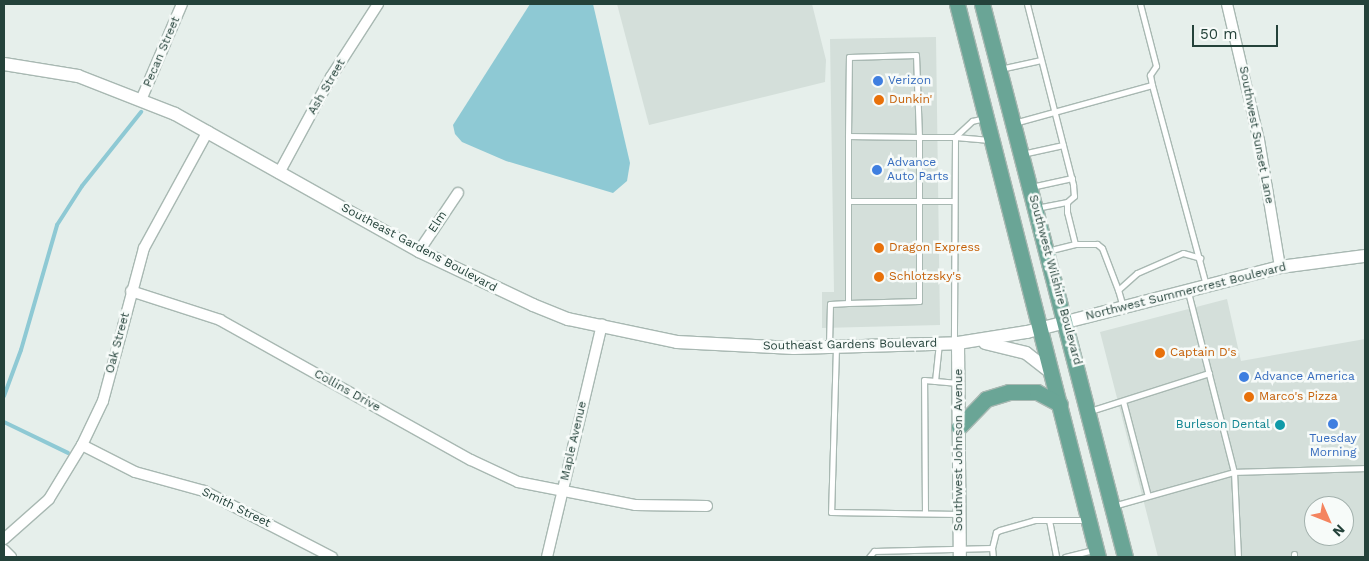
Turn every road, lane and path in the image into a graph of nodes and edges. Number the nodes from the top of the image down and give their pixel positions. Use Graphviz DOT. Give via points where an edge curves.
graph roads {
  1 [pos="182,4"];
  2 [pos="378,4"];
  3 [pos="958,4"];
  4 [pos="982,4"];
  5 [pos="1027,4"];
  6 [pos="1140,4"];
  7 [pos="1227,4"];
  8 [pos="1041,60"];
  9 [pos="4,64"];
  10 [pos="1000,69"];
  11 [pos="1152,85"];
  12 [pos="142,100"];
  13 [pos="1055,113"];
  14 [pos="988,117"];
  15 [pos="1014,123"];
  16 [pos="208,131"];
  17 [pos="848,136"];
  18 [pos="919,137"];
  19 [pos="955,138"];
  20 [pos="993,140"];
  21 [pos="1063,145"];
  22 [pos="1022,154"];
  23 [pos="280,173"];
  24 [pos="1072,178"];
  25 [pos="1030,187"];
  26 [pos="458,193"];
  27 [pos="848,201"];
  28 [pos="919,201"];
  29 [pos="954,201"];
  30 [pos="1067,202"];
  31 [pos="1036,208"];
  32 [pos="1075,244"];
  33 [pos="419,251"];
  34 [pos="1047,251"];
  35 [pos="1365,256"];
  36 [pos="1200,258"];
  37 [pos="1280,267"];
  38 [pos="1206,285"];
  39 [pos="1118,290"];
  40 [pos="131,291"];
  41 [pos="1188,291"];
  42 [pos="848,303"];
  43 [pos="1123,307"];
  44 [pos="1066,322"];
  45 [pos="602,324"];
  46 [pos="1041,328"];
  47 [pos="961,342"];
  48 [pos="940,343"];
  49 [pos="833,346"];
  50 [pos="1052,373"];
  51 [pos="1209,373"];
  52 [pos="935,381"];
  53 [pos="958,384"];
  54 [pos="1123,401"];
  55 [pos="1060,404"];
  56 [pos="1088,412"];
  57 [pos="958,428"];
  58 [pos="82,446"];
  59 [pos="1365,468"];
  60 [pos="1234,472"];
  61 [pos="562,492"];
  62 [pos="1148,496"];
  63 [pos="707,506"];
  64 [pos="1112,506"];
  65 [pos="924,513"];
  66 [pos="959,514"];
  67 [pos="1049,520"];
  68 [pos="1089,520"];
  69 [pos="4,539"];
  70 [pos="992,548"];
  71 [pos="4,550"];
  72 [pos="1097,553"];
  73 [pos="960,554"];
  74 [pos="11,557"];
  75 [pos="332,557"];
  76 [pos="548,557"];
  77 [pos="869,557"];
  78 [pos="992,557"];
  79 [pos="1056,557"];
  80 [pos="1065,557"];
  81 [pos="1125,557"];
  82 [pos="1238,557"];
  1 -- 12 [label="street, Pecan Street"];
  2 -- 23 [label="street, Ash Street" via="331,77"];
  3 -- 14 [label="main road, Southwest Wilshire Boulevard"];
  4 -- 10 [label="main road, Southwest Wilshire Boulevard"];
  5 -- 8 [label="lane"];
  6 -- 11 [label="lane" via="1156,66 1150,75"];
  7 -- 37 [label="street, Southwest Sunset Lane" via="1259,140"];
  8 -- 10 [label="lane"];
  8 -- 13 [label="lane"];
  9 -- 12 [label="street, Southeast Gardens Boulevard" via="78,76"];
  10 -- 15 [label="main road, Southwest Wilshire Boulevard"];
  11 -- 13 [label="lane"];
  11 -- 36 [label="lane"];
  12 -- 16 [label="street, Southeast Gardens Boulevard"];
  13 -- 15 [label="lane"];
  13 -- 21 [label="lane"];
  14 -- 19 [label="lane" via="972,121"];
  14 -- 20 [label="main road, Southwest Wilshire Boulevard"];
  15 -- 22 [label="main road, Southwest Wilshire Boulevard"];
  16 -- 23 [label="street, Southeast Gardens Boulevard"];
  16 -- 40 [label="street, Oak Street" via="144,248"];
  17 -- 18 [label="lane"];
  17 -- 18 [label="lane" via="849,57 914,54 917,57"];
  17 -- 27 [label="lane"];
  18 -- 19 [label="lane"];
  18 -- 28 [label="lane"];
  19 -- 20 [label="lane"];
  19 -- 29 [label="lane"];
  20 -- 46 [label="main road, Southwest Wilshire Boulevard"];
  21 -- 22 [label="lane"];
  21 -- 24 [label="lane"];
  22 -- 25 [label="main road, Southwest Wilshire Boulevard"];
  23 -- 33 [label="street, Southeast Gardens Boulevard"];
  24 -- 25 [label="lane"];
  24 -- 30 [label="lane" via="1074,196"];
  25 -- 31 [label="main road, Southwest Wilshire Boulevard"];
  26 -- 33 [label="street, Elm"];
  27 -- 28 [label="lane"];
  27 -- 42 [label="lane"];
  28 -- 29 [label="lane"];
  28 -- 42 [label="lane" via="919,302"];
  29 -- 47 [label="lane"];
  30 -- 31 [label="lane"];
  30 -- 32 [label="lane"];
  31 -- 34 [label="main road, Southwest Wilshire Boulevard"];
  32 -- 34 [label="lane"];
  32 -- 39 [label="lane" via="1097,244 1102,248"];
  33 -- 45 [label="street, Southeast Gardens Boulevard" via="568,318"];
  34 -- 44 [label="main road, Southwest Wilshire Boulevard"];
  35 -- 37 [label="street, Northwest Summercrest Boulevard"];
  36 -- 38 [label="lane"];
  36 -- 39 [label="lane" via="1183,253 1162,260 1137,273"];
  37 -- 38 [label="street, Northwest Summercrest Boulevard"];
  38 -- 41 [label="street, Northwest Summercrest Boulevard"];
  39 -- 43 [label="lane"];
  40 -- 58 [label="street, Oak Street" via="103,401"];
  40 -- 61 [label="street, Collins Drive" via="220,320 471,460 518,482"];
  41 -- 43 [label="street, Northwest Summercrest Boulevard"];
  41 -- 51 [label="lane"];
  42 -- 49 [label="lane" via="830,304"];
  43 -- 44 [label="street, Northwest Summercrest Boulevard"];
  44 -- 46 [label="street, Southeast Gardens Boulevard"];
  44 -- 56 [label="main road, Southwest Wilshire Boulevard"];
  45 -- 49 [label="street, Southeast Gardens Boulevard" via="677,342 794,348"];
  45 -- 61 [label="street, Maple Avenue"];
  46 -- 47 [label="street, Southeast Gardens Boulevard"];
  46 -- 50 [label="main road, Southwest Wilshire Boulevard"];
  47 -- 48 [label="street, Southeast Gardens Boulevard"];
  47 -- 50 [label="street" via="1026,353"];
  47 -- 53 [label="street, Southwest Johnson Avenue"];
  48 -- 49 [label="street, Southeast Gardens Boulevard"];
  48 -- 52 [label="lane"];
  49 -- 65 [label="lane" via="832,512"];
  50 -- 55 [label="main road, Southwest Wilshire Boulevard"];
  51 -- 54 [label="lane"];
  51 -- 60 [label="lane"];
  52 -- 53 [label="lane"];
  52 -- 65 [label="lane" via="924,380"];
  53 -- 57 [label="street, Southwest Johnson Avenue"];
  54 -- 56 [label="lane"];
  54 -- 62 [label="lane"];
  55 -- 57 [label="main road" via="1037,392 1009,392 986,399 968,414"];
  55 -- 68 [label="main road, Southwest Wilshire Boulevard"];
  56 -- 64 [label="main road, Southwest Wilshire Boulevard"];
  57 -- 66 [label="street, Southwest Johnson Avenue"];
  58 -- 69 [label="street, Oak Street" via="49,499"];
  58 -- 75 [label="street, Smith Street" via="134,472 204,491"];
  59 -- 60 [label="lane"];
  60 -- 62 [label="lane"];
  60 -- 82 [label="lane"];
  61 -- 63 [label="street, Collins Drive" via="635,505"];
  61 -- 76 [label="street, Maple Avenue"];
  62 -- 64 [label="lane"];
  64 -- 81 [label="main road, Southwest Wilshire Boulevard"];
  65 -- 66 [label="lane"];
  66 -- 73 [label="street, Southwest Johnson Avenue"];
  67 -- 68 [label="lane"];
  67 -- 70 [label="lane" via="1034,520 1000,530 996,532"];
  67 -- 79 [label="lane"];
  68 -- 72 [label="main road, Southwest Wilshire Boulevard"];
  70 -- 73 [label="lane"];
  70 -- 78 [label="lane"];
  71 -- 74 [label="street"];
  72 -- 80 [label="lane"];
  73 -- 77 [label="lane" via="874,551"];
}
